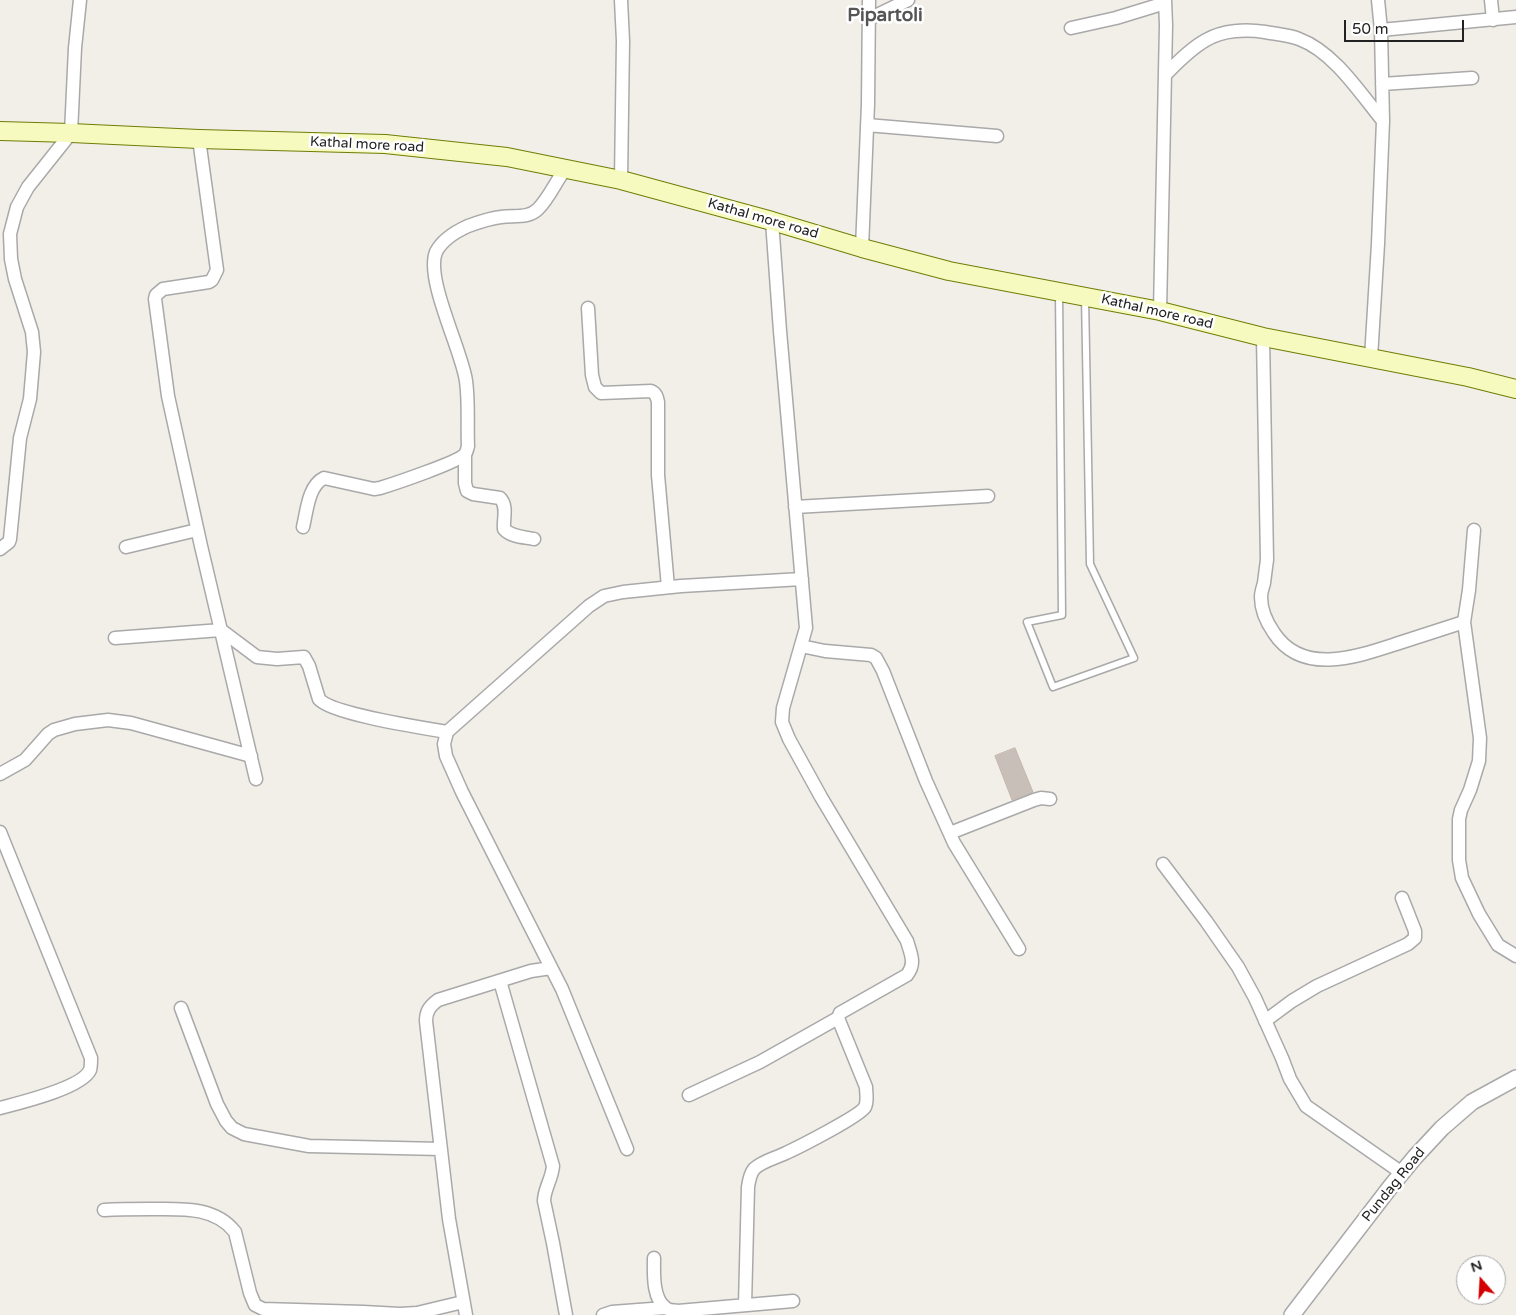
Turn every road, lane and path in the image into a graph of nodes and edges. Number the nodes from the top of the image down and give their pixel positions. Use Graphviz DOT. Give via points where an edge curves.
graph roads {
  1 [pos="80,0"];
  2 [pos="621,0"];
  3 [pos="869,0"];
  4 [pos="908,0"];
  5 [pos="1378,0"];
  6 [pos="1491,0"];
  7 [pos="1165,1"];
  8 [pos="1516,17"];
  9 [pos="869,19"];
  10 [pos="1493,20"];
  11 [pos="1072,28"];
  12 [pos="1381,30"];
  13 [pos="1164,75"];
  14 [pos="1472,78"];
  15 [pos="1382,84"];
  16 [pos="1383,121"];
  17 [pos="867,125"];
  18 [pos="0,131"];
  19 [pos="71,133"];
  20 [pos="997,136"];
  21 [pos="199,140"];
  22 [pos="566,168"];
  23 [pos="621,180"];
  24 [pos="772,221"];
  25 [pos="862,248"];
  26 [pos="1059,291"];
  27 [pos="1085,296"];
  28 [pos="588,308"];
  29 [pos="1160,311"];
  30 [pos="1263,337"];
  31 [pos="1371,358"];
  32 [pos="1516,389"];
  33 [pos="465,454"];
  34 [pos="988,496"];
  35 [pos="795,507"];
  36 [pos="303,526"];
  37 [pos="197,530"];
  38 [pos="1474,530"];
  39 [pos="534,539"];
  40 [pos="126,547"];
  41 [pos="0,550"];
  42 [pos="802,579"];
  43 [pos="668,587"];
  44 [pos="1464,622"];
  45 [pos="221,630"];
  46 [pos="115,638"];
  47 [pos="800,646"];
  48 [pos="447,732"];
  49 [pos="251,756"];
  50 [pos="0,774"];
  51 [pos="256,779"];
  52 [pos="1050,799"];
  53 [pos="0,832"];
  54 [pos="950,833"];
  55 [pos="1163,864"];
  56 [pos="1402,898"];
  57 [pos="1019,949"];
  58 [pos="1516,956"];
  59 [pos="551,968"];
  60 [pos="500,981"];
  61 [pos="181,1008"];
  62 [pos="838,1018"];
  63 [pos="1266,1021"];
  64 [pos="1516,1078"];
  65 [pos="689,1095"];
  66 [pos="0,1108"];
  67 [pos="441,1149"];
  68 [pos="627,1149"];
  69 [pos="1402,1173"];
  70 [pos="104,1210"];
  71 [pos="654,1258"];
  72 [pos="793,1301"];
  73 [pos="464,1302"];
  74 [pos="745,1305"];
  75 [pos="665,1308"];
  76 [pos="466,1315"];
  77 [pos="566,1315"];
  78 [pos="603,1315"];
  79 [pos="1292,1315"];
  1 -- 19 [label="street"];
  2 -- 23 [label="street"];
  3 -- 9 [label="street"];
  4 -- 9 [label="street"];
  5 -- 12 [label="street"];
  6 -- 10 [label="street"];
  7 -- 11 [label="street" via="1116,18"];
  7 -- 13 [label="street"];
  8 -- 10 [label="street"];
  9 -- 17 [label="street"];
  10 -- 12 [label="street"];
  12 -- 15 [label="street"];
  13 -- 16 [label="street" via="1206,40 1223,33 1251,30 1298,38 1318,49 1341,71"];
  13 -- 29 [label="street"];
  14 -- 15 [label="street"];
  15 -- 16 [label="street"];
  16 -- 31 [label="street"];
  17 -- 20 [label="street"];
  17 -- 25 [label="street"];
  18 -- 19 [label="main road, Kathal more road"];
  19 -- 21 [label="main road, Kathal more road"];
  19 -- 41 [label="street" via="28,187 17,207 10,234 15,280 32,332 33,362 30,399 20,438 10,539"];
  21 -- 22 [label="main road, Kathal more road" via="385,144 507,157"];
  21 -- 37 [label="street" via="217,270 209,282 170,286 155,299 168,396"];
  22 -- 23 [label="main road, Kathal more road"];
  22 -- 33 [label="street" via="537,211 469,226 453,234 436,251 438,290 466,380 468,446"];
  23 -- 24 [label="main road, Kathal more road"];
  24 -- 25 [label="main road, Kathal more road"];
  24 -- 35 [label="street"];
  25 -- 26 [label="main road, Kathal more road" via="949,271"];
  26 -- 27 [label="main road, Kathal more road"];
  26 -- 27 [label="lane" via="1062,615 1028,622 1053,687 1134,658 1090,564"];
  27 -- 29 [label="main road, Kathal more road"];
  28 -- 43 [label="street" via="595,387 601,393 650,391 657,397 658,475"];
  29 -- 30 [label="main road, Kathal more road"];
  30 -- 31 [label="main road, Kathal more road"];
  30 -- 44 [label="street" via="1267,560 1260,596 1267,621 1279,641 1289,650 1304,655 1338,660"];
  31 -- 32 [label="main road, Kathal more road"];
  33 -- 36 [label="street" via="380,488 324,478 314,487"];
  33 -- 39 [label="street" via="467,491 503,500 504,529 512,535"];
  34 -- 35 [label="street"];
  35 -- 42 [label="street"];
  37 -- 40 [label="street"];
  37 -- 45 [label="street"];
  38 -- 44 [label="street"];
  42 -- 43 [label="street"];
  42 -- 47 [label="street" via="806,628"];
  43 -- 48 [label="street" via="604,596"];
  44 -- 58 [label="street" via="1480,746 1476,773 1459,818 1460,867 1462,878 1488,930 1498,945"];
  45 -- 46 [label="street"];
  45 -- 48 [label="street" via="257,657 304,656 318,699 330,707"];
  45 -- 49 [label="street"];
  47 -- 54 [label="street" via="863,653 876,658"];
  47 -- 62 [label="street" via="782,722 821,797 907,942 912,961 907,975 840,1013"];
  48 -- 59 [label="street" via="446,756"];
  49 -- 50 [label="street" via="131,723 108,720 54,730 25,760"];
  49 -- 51 [label="street"];
  52 -- 54 [label="street" via="1034,800"];
  53 -- 66 [label="street" via="91,1058 90,1070 81,1080"];
  54 -- 57 [label="street"];
  55 -- 63 [label="street" via="1238,967"];
  56 -- 63 [label="street" via="1415,931 1408,944 1317,986"];
  59 -- 60 [label="street"];
  59 -- 68 [label="street"];
  60 -- 67 [label="street" via="438,1000 426,1012"];
  60 -- 77 [label="street" via="553,1166 544,1201"];
  61 -- 67 [label="street" via="217,1104 232,1128 244,1134 309,1146"];
  62 -- 65 [label="street" via="760,1062"];
  62 -- 74 [label="street" via="866,1087 866,1103 860,1113 759,1165 752,1173 748,1187"];
  63 -- 69 [label="street" via="1290,1079 1306,1106"];
  64 -- 69 [label="street, Pundag Road" via="1472,1102 1442,1128"];
  67 -- 73 [label="street"];
  69 -- 79 [label="street, Pundag Road"];
  70 -- 73 [label="street" via="179,1208 196,1210 224,1221 234,1232 250,1294 254,1303 263,1309 400,1314"];
  71 -- 75 [label="street" via="653,1283"];
  72 -- 74 [label="street"];
  73 -- 76 [label="street"];
  74 -- 75 [label="street" via="678,1311"];
  75 -- 78 [label="street"];
}
